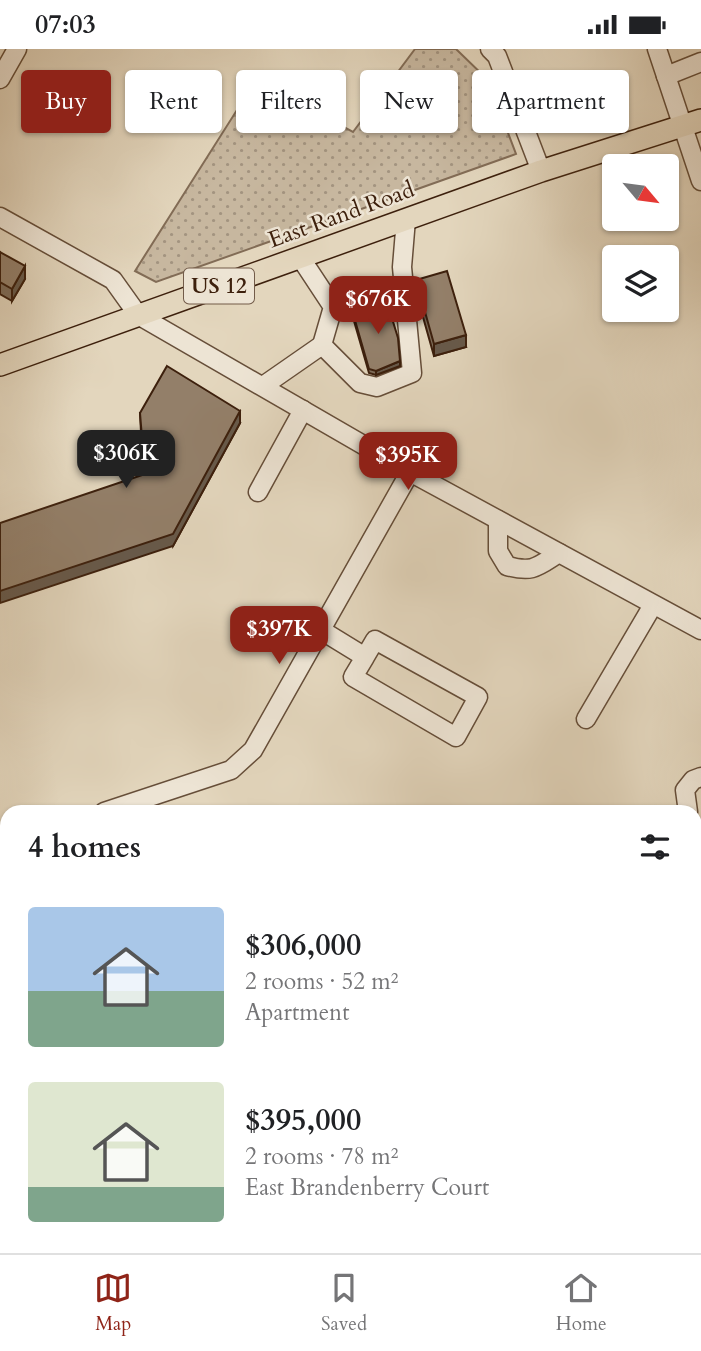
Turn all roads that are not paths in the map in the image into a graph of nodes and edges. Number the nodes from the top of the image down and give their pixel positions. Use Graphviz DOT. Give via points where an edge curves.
graph roads {
  1 [pos="17,49"];
  2 [pos="490,49"];
  3 [pos="657,49"];
  4 [pos="701,62"];
  5 [pos="666,75"];
  6 [pos="0,79"];
  7 [pos="692,123"];
  8 [pos="541,171"];
  9 [pos="701,181"];
  10 [pos="0,217"];
  11 [pos="406,219"];
  12 [pos="300,257"];
  13 [pos="404,291"];
  14 [pos="333,307"];
  15 [pos="138,315"];
  16 [pos="322,345"];
  17 [pos="0,365"];
  18 [pos="262,386"];
  19 [pos="303,410"];
  20 [pos="411,471"];
  21 [pos="258,492"];
  22 [pos="498,520"];
  23 [pos="559,553"];
  24 [pos="653,605"];
  25 [pos="321,630"];
  26 [pos="701,630"];
  27 [pos="365,657"];
  28 [pos="586,719"];
  29 [pos="701,777"];
  30 [pos="125,805"];
  31 [pos="687,805"];
  1 -- 6 [label="street"];
  2 -- 8 [label="street" via="497,56"];
  3 -- 5 [label="street"];
  4 -- 5 [label="street"];
  5 -- 7 [label="street"];
  7 -- 8 [label="main road, East Rand Road / US 12"];
  7 -- 9 [label="street"];
  8 -- 11 [label="main road, East Rand Road / US 12"];
  10 -- 15 [label="street" via="113,280"];
  11 -- 12 [label="main road, East Rand Road / US 12"];
  11 -- 13 [label="street"];
  12 -- 14 [label="street"];
  12 -- 15 [label="main road, East Rand Road / US 12"];
  13 -- 14 [label="street"];
  13 -- 16 [label="street" via="412,373 377,387 360,383"];
  14 -- 16 [label="street"];
  15 -- 17 [label="main road, East Rand Road / US 12"];
  15 -- 18 [label="street"];
  16 -- 18 [label="street"];
  18 -- 19 [label="street"];
  19 -- 20 [label="street"];
  19 -- 21 [label="street"];
  20 -- 22 [label="street"];
  20 -- 25 [label="street"];
  22 -- 23 [label="street"];
  22 -- 23 [label="street" via="498,551 507,566 525,571"];
  23 -- 24 [label="street"];
  24 -- 26 [label="street"];
  24 -- 28 [label="street"];
  25 -- 27 [label="street"];
  25 -- 30 [label="street" via="253,750 231,770"];
  27 -- 27 [label="street" via="375,640 478,697 456,737 353,677"];
  29 -- 31 [label="street" via="685,790"];
}
